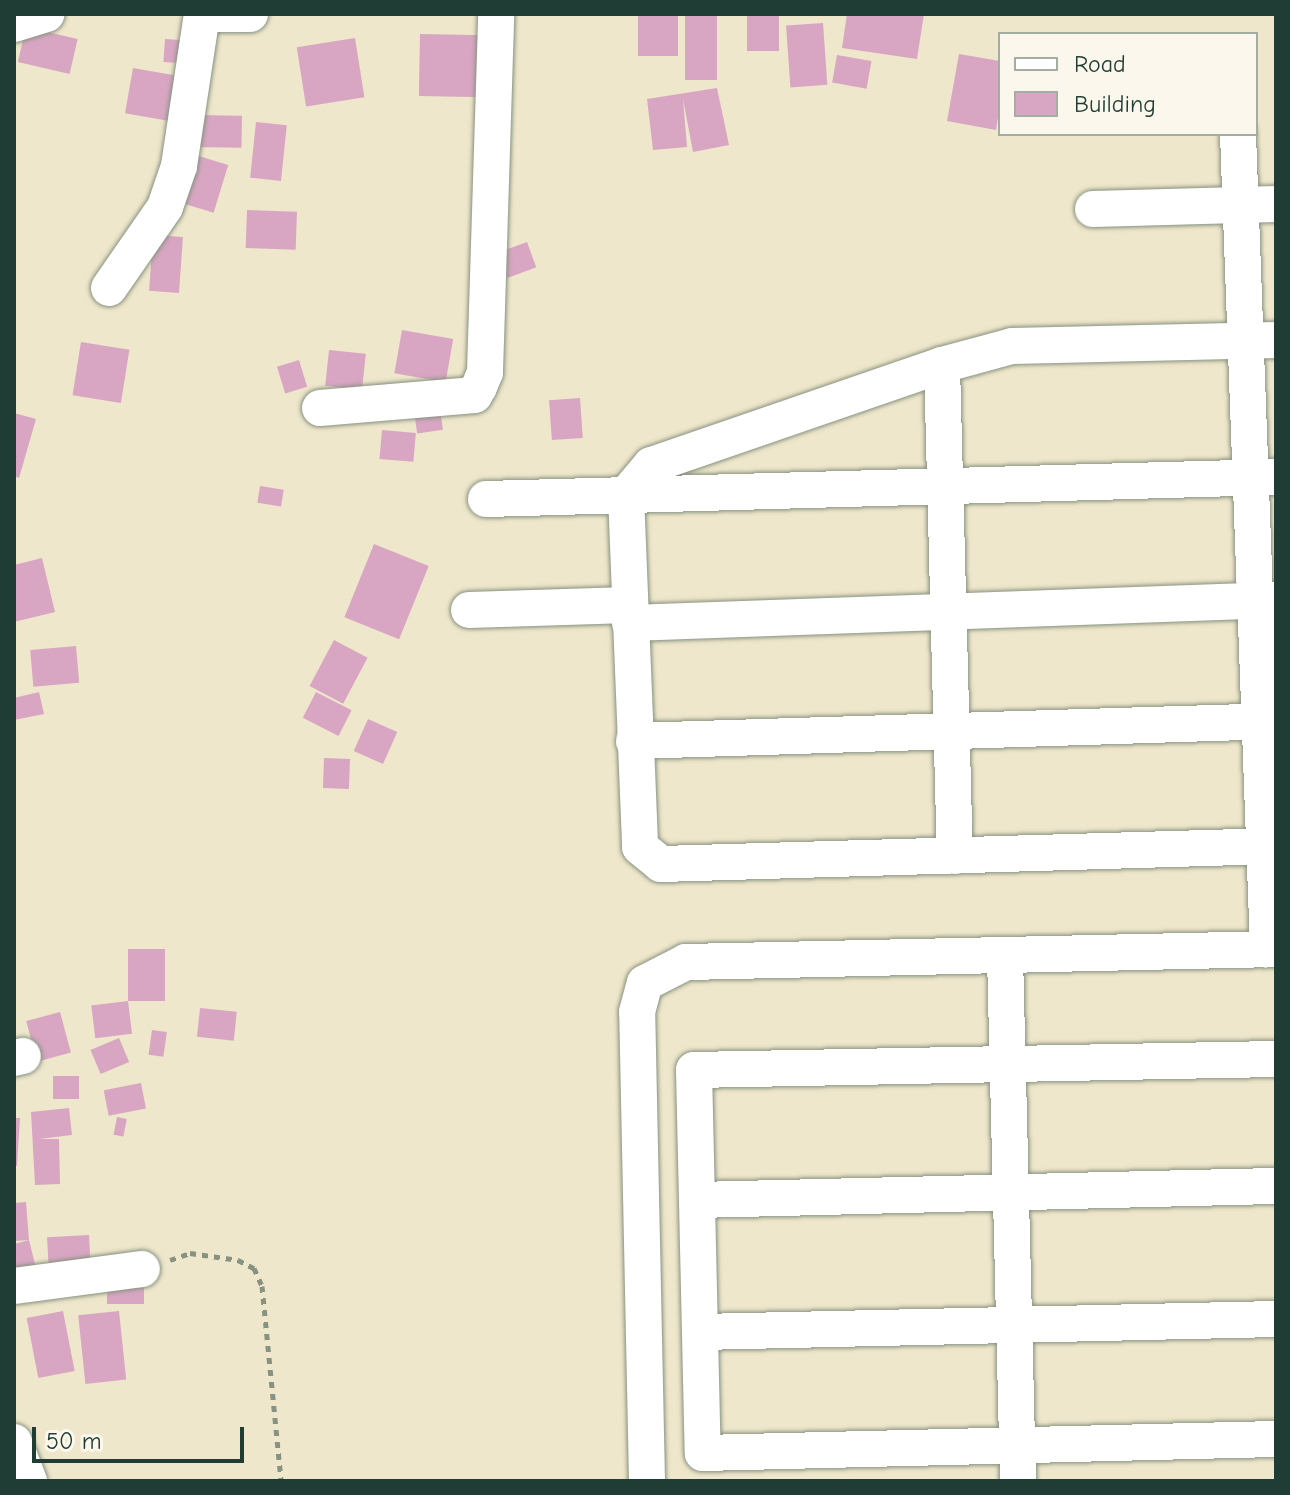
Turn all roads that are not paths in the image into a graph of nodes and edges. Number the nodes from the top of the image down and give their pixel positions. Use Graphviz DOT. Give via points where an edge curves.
graph roads {
  1 [pos="47,14"];
  2 [pos="204,14"];
  3 [pos="240,14"];
  4 [pos="250,14"];
  5 [pos="496,14"];
  6 [pos="14,24"];
  7 [pos="1239,136"];
  8 [pos="1259,204"];
  9 [pos="1093,209"];
  10 [pos="109,288"];
  11 [pos="1261,340"];
  12 [pos="942,365"];
  13 [pos="320,408"];
  14 [pos="1264,477"];
  15 [pos="945,486"];
  16 [pos="626,495"];
  17 [pos="486,499"];
  18 [pos="1266,600"];
  19 [pos="469,610"];
  20 [pos="948,612"];
  21 [pos="630,614"];
  22 [pos="1268,721"];
  23 [pos="952,731"];
  24 [pos="634,741"];
  25 [pos="1270,847"];
  26 [pos="955,856"];
  27 [pos="1272,949"];
  28 [pos="1005,956"];
  29 [pos="1276,1059"];
  30 [pos="1008,1062"];
  31 [pos="1276,1186"];
  32 [pos="1011,1192"];
  33 [pos="697,1200"];
  34 [pos="142,1269"];
  35 [pos="14,1286"];
  36 [pos="1276,1319"];
  37 [pos="1014,1325"];
  38 [pos="700,1332"];
  39 [pos="1276,1439"];
  40 [pos="14,1442"];
  41 [pos="1018,1463"];
  42 [pos="29,1481"];
  43 [pos="647,1481"];
  1 -- 6 [label="street"];
  2 -- 3 [label="street"];
  2 -- 10 [label="street" via="179,166 165,207"];
  3 -- 4 [label="street"];
  5 -- 13 [label="street" via="485,372 479,387 474,395"];
  7 -- 8 [label="street"];
  8 -- 9 [label="street"];
  8 -- 11 [label="street"];
  11 -- 12 [label="street" via="1012,346"];
  11 -- 14 [label="street"];
  12 -- 15 [label="street"];
  12 -- 16 [label="street" via="651,465"];
  14 -- 15 [label="street"];
  14 -- 18 [label="street"];
  15 -- 16 [label="street"];
  15 -- 20 [label="street"];
  16 -- 17 [label="street"];
  16 -- 21 [label="street"];
  18 -- 20 [label="street"];
  18 -- 22 [label="street"];
  19 -- 21 [label="street"];
  20 -- 21 [label="street"];
  20 -- 23 [label="street"];
  21 -- 24 [label="street"];
  22 -- 23 [label="street"];
  22 -- 25 [label="street"];
  23 -- 24 [label="street"];
  23 -- 26 [label="street"];
  24 -- 26 [label="street" via="640,847 661,864"];
  25 -- 26 [label="street"];
  25 -- 27 [label="street"];
  27 -- 28 [label="street"];
  28 -- 30 [label="street"];
  28 -- 43 [label="street" via="686,962 645,983 637,1012"];
  29 -- 30 [label="street"];
  30 -- 32 [label="street"];
  30 -- 33 [label="street" via="694,1070"];
  31 -- 32 [label="street"];
  32 -- 33 [label="street"];
  32 -- 37 [label="street"];
  33 -- 38 [label="street"];
  34 -- 35 [label="street"];
  36 -- 37 [label="street"];
  37 -- 38 [label="street"];
  37 -- 41 [label="street"];
  38 -- 41 [label="street" via="703,1453"];
  39 -- 41 [label="street"];
  40 -- 42 [label="street"];
}
